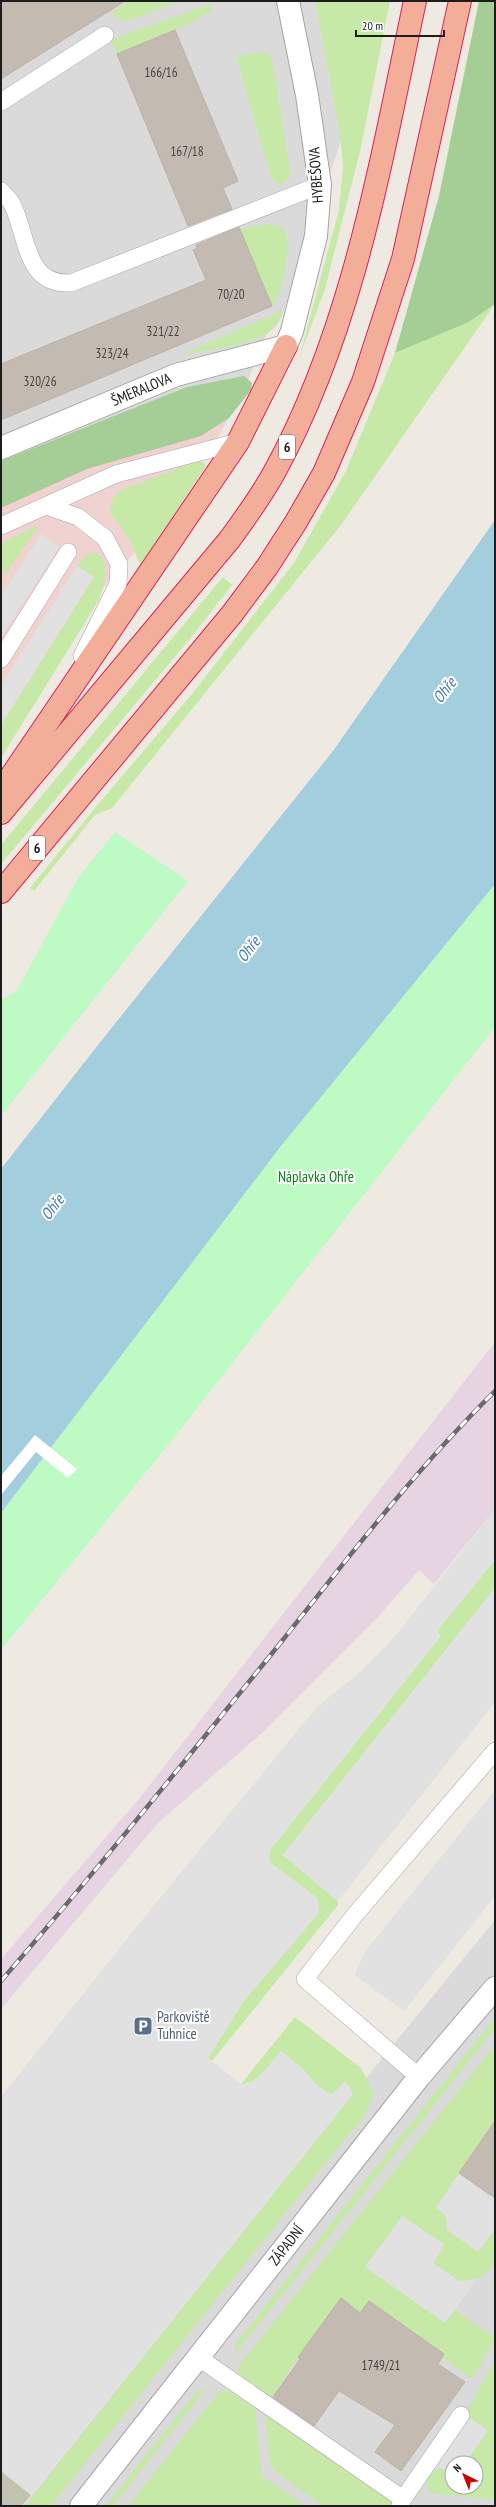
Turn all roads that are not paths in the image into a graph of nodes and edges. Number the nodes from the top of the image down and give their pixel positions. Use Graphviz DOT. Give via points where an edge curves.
graph roads {
  1 [pos="288,1"];
  2 [pos="416,1"];
  3 [pos="460,1"];
  4 [pos="105,35"];
  5 [pos="1,102"];
  6 [pos="320,185"];
  7 [pos="1,191"];
  8 [pos="286,346"];
  9 [pos="238,442"];
  10 [pos="1,448"];
  11 [pos="46,506"];
  12 [pos="1,526"];
  13 [pos="68,552"];
  14 [pos="1,659"];
  15 [pos="43,728"];
  16 [pos="1,791"];
  17 [pos="1,813"];
  18 [pos="1,892"];
  19 [pos="495,1751"];
  20 [pos="495,1988"];
  21 [pos="419,2077"];
  22 [pos="199,2358"];
  23 [pos="461,2415"];
  24 [pos="401,2502"];
  25 [pos="81,2506"];
  1 -- 6 [label="street, HYBEŠOVA" via="307,95"];
  2 -- 17 [label="highway, 6" via="376,188 355,263 323,364 286,449 260,496 230,539"];
  3 -- 18 [label="highway, 6" via="403,259 363,382 324,473 267,567 232,614"];
  4 -- 5 [label="lane"];
  6 -- 7 [label="lane" via="71,283 58,284 42,273 31,260 11,203"];
  6 -- 8 [label="street, HYBEŠOVA" via="316,236"];
  8 -- 9 [label="highway"];
  8 -- 10 [label="street, ŠMERALOVA" via="176,375"];
  9 -- 11 [label="lane" via="116,474"];
  9 -- 15 [label="highway"];
  11 -- 12 [label="lane"];
  11 -- 15 [label="lane" via="78,517 105,538 120,564 118,584 106,612"];
  13 -- 14 [label="lane"];
  15 -- 16 [label="highway"];
  19 -- 21 [label="lane" via="354,1916 305,1979"];
  20 -- 21 [label="street, ZÁPADNÍ"];
  21 -- 22 [label="street, ZÁPADNÍ"];
  22 -- 24 [label="lane"];
  22 -- 25 [label="street, ZÁPADNÍ"];
  23 -- 24 [label="lane"];
}
